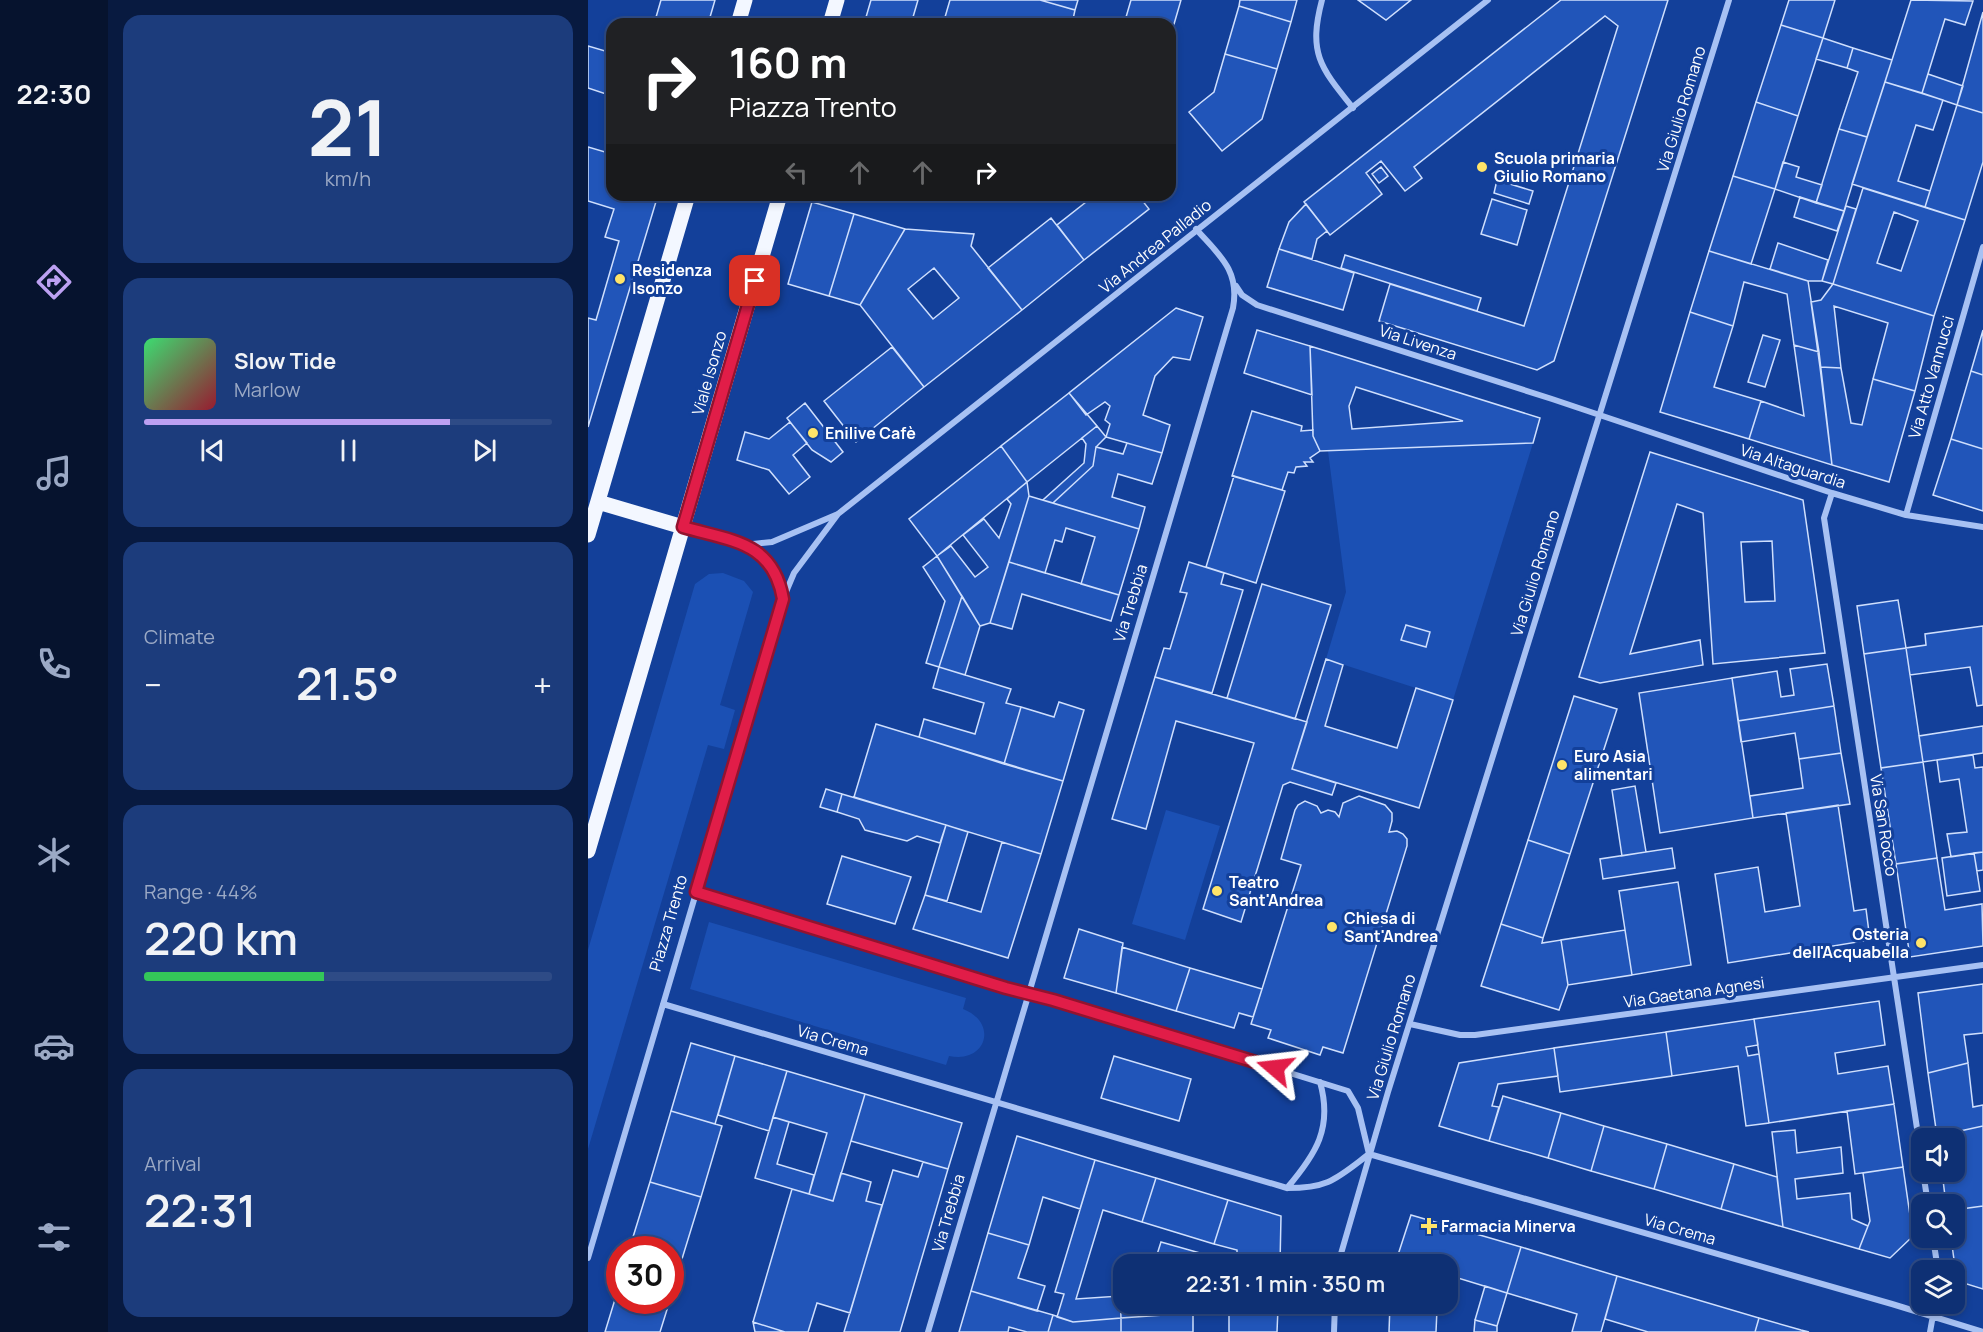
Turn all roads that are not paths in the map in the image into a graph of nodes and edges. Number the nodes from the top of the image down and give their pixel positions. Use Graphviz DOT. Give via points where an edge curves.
graph roads {
  1 [pos="745,0"];
  2 [pos="837,0"];
  3 [pos="1322,0"];
  4 [pos="1488,0"];
  5 [pos="1729,0"];
  6 [pos="740,18"];
  7 [pos="832,18"];
  8 [pos="1353,108"];
  9 [pos="686,201"];
  10 [pos="778,201"];
  11 [pos="1196,229"];
  12 [pos="1983,247"];
  13 [pos="1235,286"];
  14 [pos="1598,415"];
  15 [pos="1832,493"];
  16 [pos="598,502"];
  17 [pos="838,514"];
  18 [pos="1906,515"];
  19 [pos="683,527"];
  20 [pos="1983,527"];
  21 [pos="588,535"];
  22 [pos="744,545"];
  23 [pos="783,599"];
  24 [pos="588,851"];
  25 [pos="696,892"];
  26 [pos="1983,965"];
  27 [pos="1894,978"];
  28 [pos="1027,994"];
  29 [pos="663,1004"];
  30 [pos="1410,1024"];
  31 [pos="1320,1082"];
  32 [pos="995,1101"];
  33 [pos="1917,1128"];
  34 [pos="1369,1154"];
  35 [pos="1287,1188"];
  36 [pos="1341,1254"];
  37 [pos="588,1258"];
  38 [pos="1335,1314"];
  39 [pos="1933,1314"];
  40 [pos="1933,1317"];
  41 [pos="928,1332"];
  42 [pos="1334,1332"];
  43 [pos="1930,1332"];
  44 [pos="1983,1332"];
  1 -- 6 [label="main road"];
  2 -- 7 [label="main road"];
  3 -- 8 [label="street" via="1315,30 1318,55 1327,76"];
  4 -- 8 [label="street, Via Andrea Palladio"];
  5 -- 14 [label="street, Via Giulio Romano"];
  8 -- 11 [label="street, Via Andrea Palladio"];
  9 -- 16 [label="main road"];
  10 -- 19 [label="main road, Viale Isonzo"];
  11 -- 13 [label="street" via="1225,262"];
  11 -- 17 [label="street, Via Andrea Palladio"];
  12 -- 18 [label="street, Via Atto Vannucci"];
  13 -- 14 [label="street, Via Livenza" via="1257,305"];
  13 -- 28 [label="street, Via Trebbia" via="1233,308"];
  14 -- 15 [label="street, Via Altaguardia"];
  14 -- 30 [label="street, Via Giulio Romano"];
  15 -- 18 [label="street, Via Altaguardia"];
  15 -- 27 [label="street, Via San Rocco" via="1824,518"];
  16 -- 19 [label="main road"];
  16 -- 21 [label="main road"];
  17 -- 22 [label="street" via="772,542"];
  17 -- 23 [label="street, Piazza Trento" via="794,573"];
  18 -- 20 [label="street, Via Altaguardia"];
  19 -- 22 [label="street"];
  19 -- 24 [label="main road"];
  22 -- 23 [label="street" via="759,552 776,572"];
  23 -- 25 [label="street, Piazza Trento"];
  25 -- 28 [label="street"];
  25 -- 29 [label="street, Piazza Trento"];
  26 -- 27 [label="street, Via Gaetana Agnesi"];
  27 -- 30 [label="street, Via Gaetana Agnesi" via="1475,1035"];
  27 -- 33 [label="street, Via San Rocco"];
  28 -- 31 [label="street"];
  28 -- 32 [label="street"];
  29 -- 32 [label="street, Via Crema"];
  29 -- 37 [label="street, Piazza Trento"];
  30 -- 34 [label="street, Via Giulio Romano"];
  31 -- 34 [label="street" via="1348,1091 1358,1108"];
  31 -- 35 [label="street" via="1324,1114 1320,1138 1315,1152"];
  32 -- 35 [label="street, Via Crema"];
  32 -- 41 [label="street, Via Trebbia"];
  34 -- 35 [label="street, Via Crema" via="1333,1181 1312,1188"];
  34 -- 36 [label="street, Via Giulio Romano"];
  34 -- 40 [label="street, Via Crema"];
  38 -- 42 [label="street"];
  39 -- 40 [label="street"];
  40 -- 43 [label="street"];
  40 -- 44 [label="street, Via Crema"];
}
